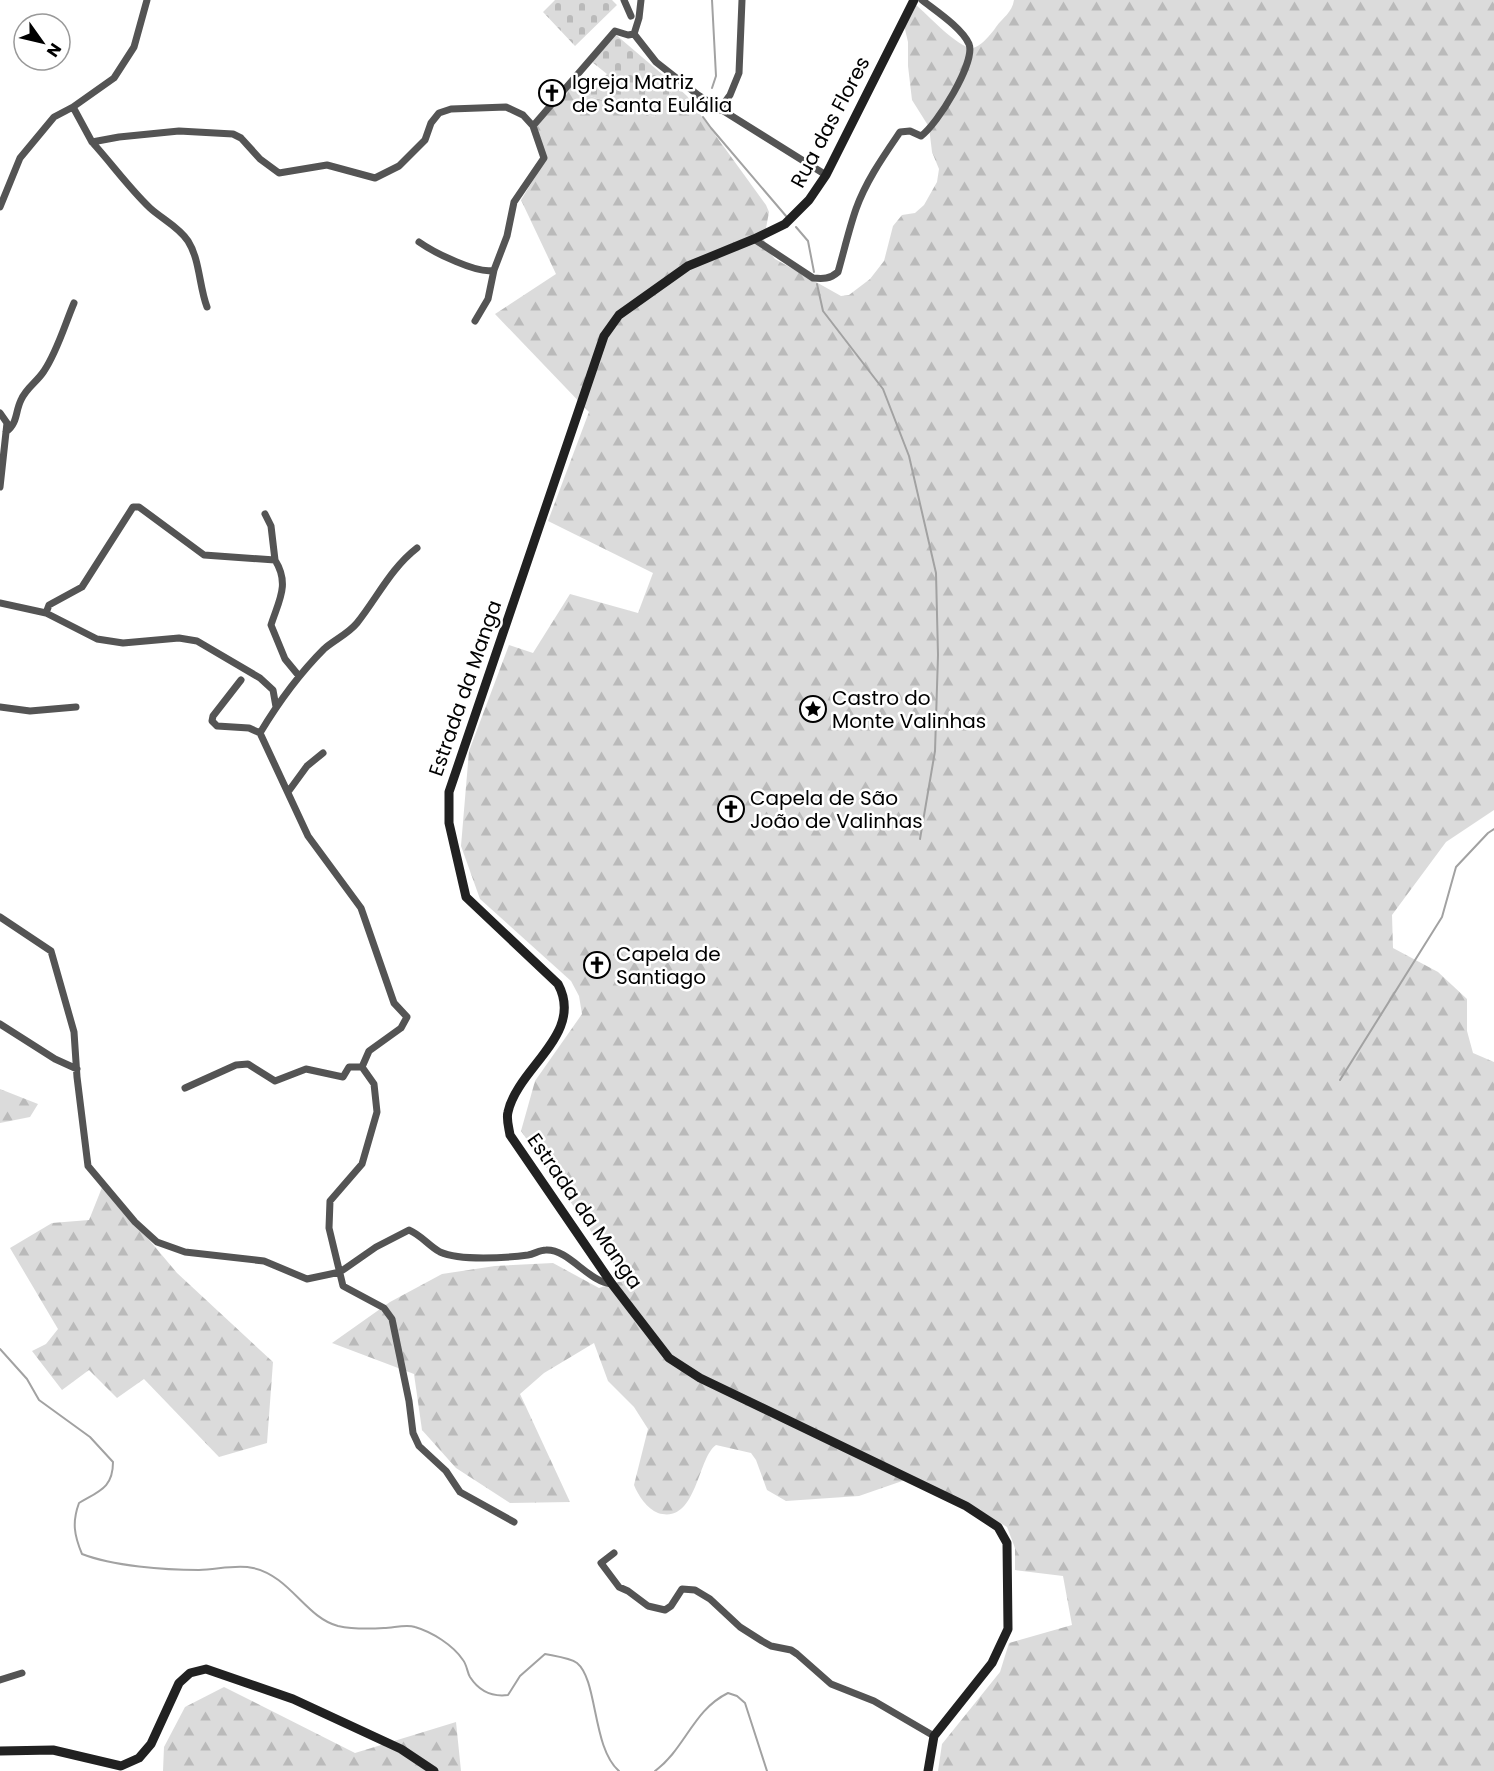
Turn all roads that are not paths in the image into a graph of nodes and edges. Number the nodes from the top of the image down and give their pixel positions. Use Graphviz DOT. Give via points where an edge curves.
graph roads {
  1 [pos="147,0"];
  2 [pos="624,0"];
  3 [pos="641,0"];
  4 [pos="742,0"];
  5 [pos="914,0"];
  6 [pos="922,0"];
  7 [pos="631,16"];
  8 [pos="634,34"];
  9 [pos="73,107"];
  10 [pos="719,110"];
  11 [pos="533,126"];
  12 [pos="92,142"];
  13 [pos="826,175"];
  14 [pos="0,207"];
  15 [pos="754,239"];
  16 [pos="418,242"];
  17 [pos="494,270"];
  18 [pos="74,303"];
  19 [pos="207,307"];
  20 [pos="475,321"];
  21 [pos="0,413"];
  22 [pos="6,432"];
  23 [pos="569,438"];
  24 [pos="0,487"];
  25 [pos="266,514"];
  26 [pos="417,548"];
  27 [pos="275,560"];
  28 [pos="0,603"];
  29 [pos="46,612"];
  30 [pos="299,676"];
  31 [pos="241,680"];
  32 [pos="0,707"];
  33 [pos="76,707"];
  34 [pos="276,707"];
  35 [pos="260,733"];
  36 [pos="323,753"];
  37 [pos="288,792"];
  38 [pos="0,917"];
  39 [pos="0,1024"];
  40 [pos="362,1066"];
  41 [pos="77,1069"];
  42 [pos="185,1088"];
  43 [pos="340,1272"];
  44 [pos="612,1284"];
  45 [pos="514,1522"];
  46 [pos="614,1553"];
  47 [pos="22,1673"];
  48 [pos="0,1680"];
  49 [pos="933,1736"];
  50 [pos="0,1751"];
  51 [pos="434,1771"];
  52 [pos="928,1771"];
  1 -- 9 [label="street" via="134,46 114,78"];
  2 -- 7 [label="street"];
  3 -- 8 [label="street"];
  4 -- 10 [label="street" via="740,73"];
  5 -- 13 [label="street, Rua das Flores"];
  6 -- 15 [label="street" via="968,42 971,56 928,131 921,136 900,132 879,163 856,209 838,272 832,278 813,278"];
  8 -- 10 [label="street" via="656,62"];
  8 -- 11 [label="street" via="615,31"];
  9 -- 12 [label="street"];
  9 -- 14 [label="street" via="54,117 20,158"];
  10 -- 13 [label="street"];
  11 -- 12 [label="street" via="506,107 451,109 439,113 425,140 399,166 375,178 327,165 279,173 233,134 179,131"];
  11 -- 17 [label="street" via="544,158 514,202"];
  12 -- 19 [label="street" via="149,207 188,240"];
  13 -- 15 [label="street, Rua das Flores" via="809,200 785,224"];
  15 -- 23 [label="street, Rua das Flores" via="688,266 619,315 604,336"];
  16 -- 17 [label="street" via="478,270"];
  17 -- 20 [label="street" via="488,299"];
  18 -- 22 [label="street" via="44,371 24,394 13,427"];
  21 -- 22 [label="street" via="7,423"];
  22 -- 24 [label="street"];
  23 -- 44 [label="street, Estrada da Manga" via="449,792 449,823 466,897 558,984 564,996 561,1030 514,1095 507,1114 510,1135"];
  25 -- 27 [label="street"];
  26 -- 30 [label="street" via="402,560 355,625"];
  27 -- 29 [label="street" via="204,555 139,507 133,507 82,587 49,605"];
  27 -- 30 [label="street" via="282,572 283,591 271,624 285,659"];
  28 -- 29 [label="street"];
  29 -- 34 [label="street" via="97,639 123,643 179,638 197,641 260,678 273,690"];
  30 -- 34 [label="street"];
  31 -- 35 [label="street" via="212,721 218,726 249,728"];
  32 -- 33 [label="street" via="30,711"];
  34 -- 35 [label="street"];
  35 -- 37 [label="street"];
  36 -- 37 [label="street"];
  37 -- 40 [label="street" via="308,836 361,908 394,1003 407,1017 401,1028 369,1051"];
  38 -- 41 [label="street" via="51,951 74,1032"];
  39 -- 41 [label="street"];
  40 -- 42 [label="street" via="349,1067 344,1077 306,1069 275,1081 248,1064 236,1065"];
  40 -- 43 [label="street" via="374,1084 377,1112 362,1164 330,1201 329,1228"];
  41 -- 43 [label="street" via="88,1166 157,1242 185,1252 264,1261 308,1279"];
  43 -- 44 [label="street" via="409,1230 439,1251 461,1256 530,1255 547,1250"];
  43 -- 45 [label="street" via="343,1286 384,1308 392,1319 413,1433 419,1446 446,1471 460,1492"];
  44 -- 49 [label="street, Estrada da Manga" via="669,1358 700,1378 966,1506 998,1527 1008,1544 1008,1629 992,1664"];
  46 -- 49 [label="street" via="601,1563 619,1587 648,1606 665,1610 682,1589 695,1590 750,1634 797,1654 831,1684 874,1701"];
  47 -- 48 [label="street"];
  49 -- 52 [label="street"];
  50 -- 51 [label="street" via="53,1750 121,1766 139,1758 152,1744 179,1683 190,1672 206,1669 293,1699 400,1749"];
}
